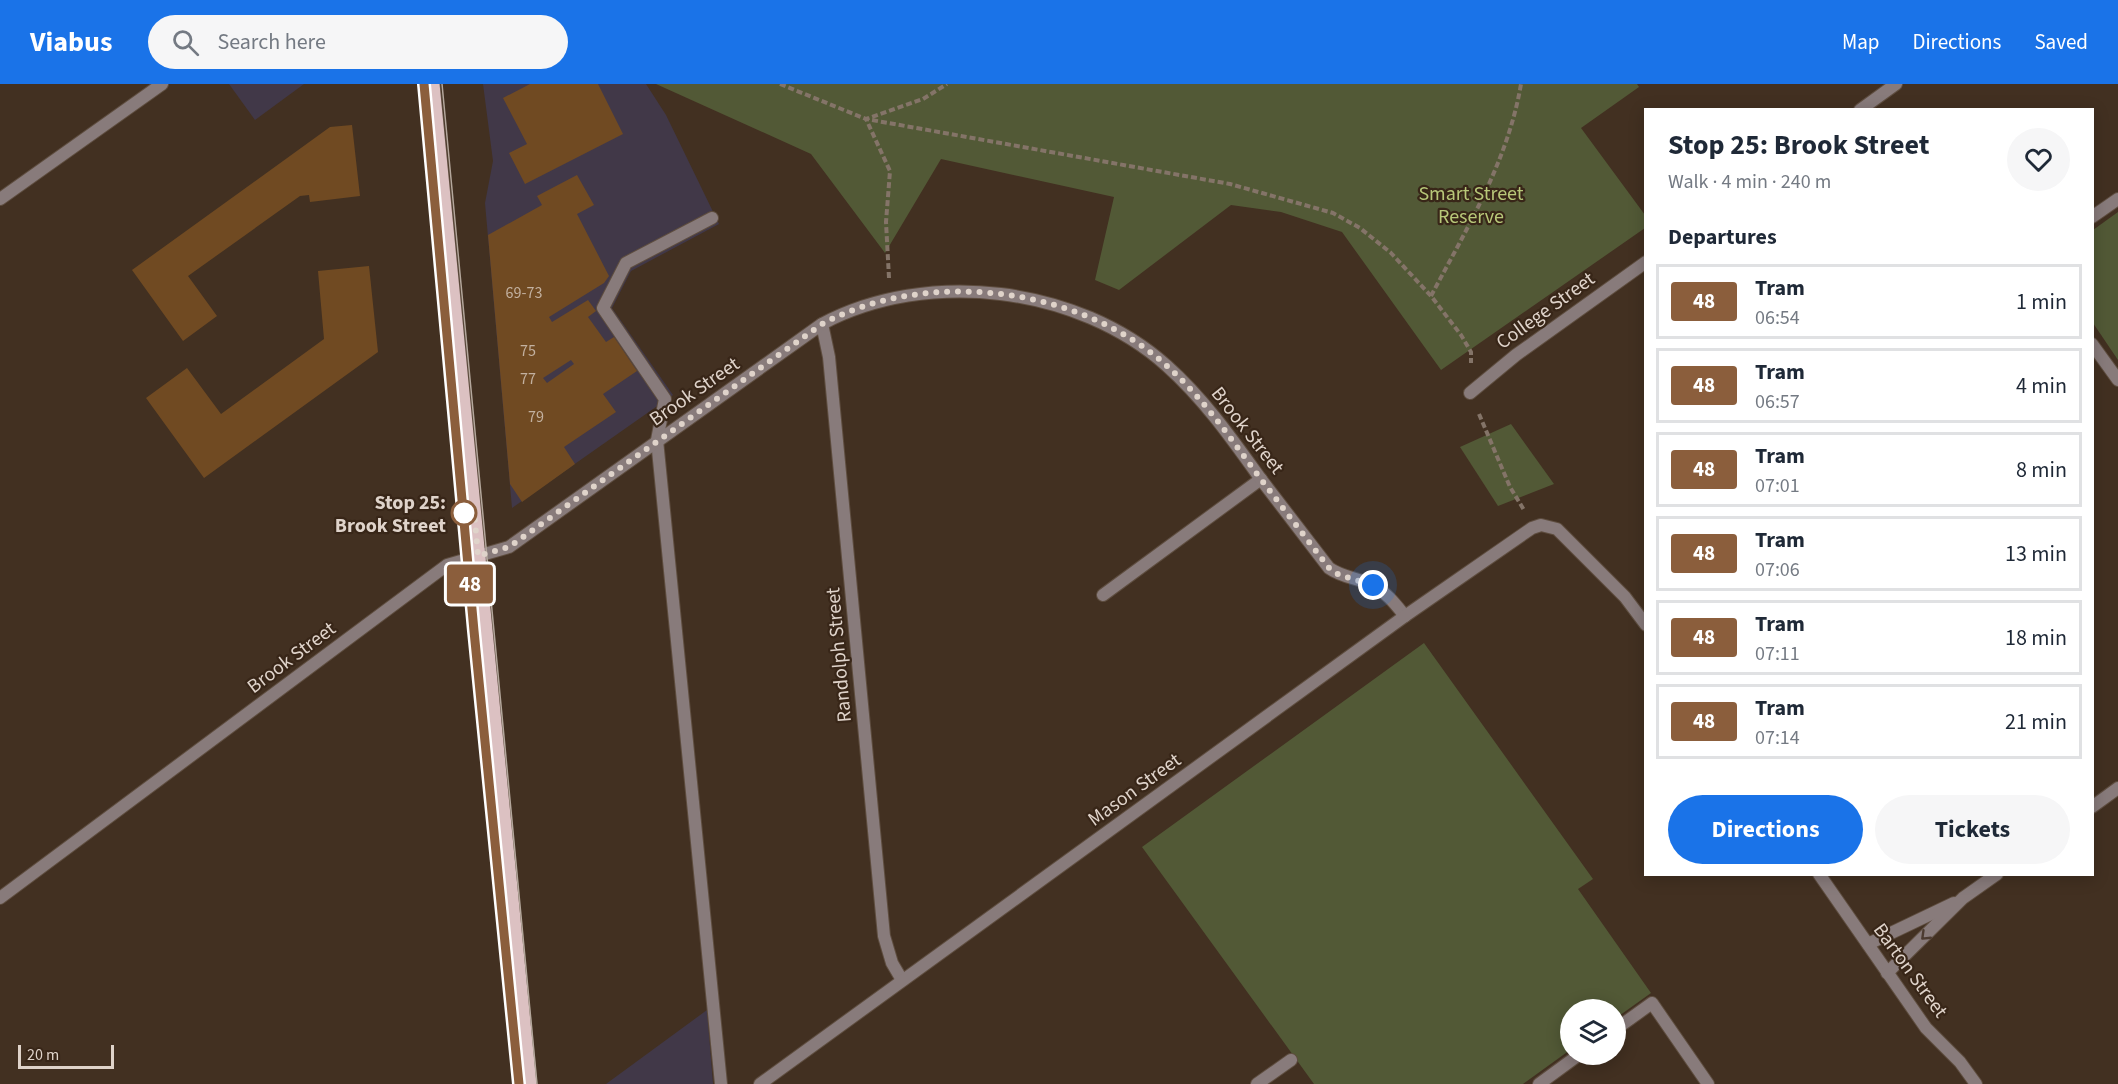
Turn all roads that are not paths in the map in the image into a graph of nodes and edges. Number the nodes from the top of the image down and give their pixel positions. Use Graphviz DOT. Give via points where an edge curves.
graph roads {
  1 [pos="162,84"];
  2 [pos="432,84"];
  3 [pos="1896,84"];
  4 [pos="1863,108"];
  5 [pos="0,199"];
  6 [pos="2118,199"];
  7 [pos="2094,216"];
  8 [pos="712,218"];
  9 [pos="1644,263"];
  10 [pos="822,324"];
  11 [pos="2094,347"];
  12 [pos="2118,380"];
  13 [pos="1470,393"];
  14 [pos="657,440"];
  15 [pos="1261,478"];
  16 [pos="478,556"];
  17 [pos="1103,595"];
  18 [pos="1405,616"];
  19 [pos="1644,622"];
  20 [pos="2118,788"];
  21 [pos="2094,806"];
  22 [pos="1820,876"];
  23 [pos="1994,876"];
  24 [pos="0,898"];
  25 [pos="1963,898"];
  26 [pos="1868,944"];
  27 [pos="1887,973"];
  28 [pos="902,980"];
  29 [pos="1626,1022"];
  30 [pos="1291,1060"];
  31 [pos="1565,1065"];
  32 [pos="763,1083"];
  33 [pos="529,1084"];
  34 [pos="721,1084"];
  35 [pos="1257,1084"];
  36 [pos="1539,1084"];
  37 [pos="1707,1084"];
  38 [pos="1976,1084"];
  1 -- 5 [label="street"];
  2 -- 16 [label="main road"];
  3 -- 4 [label="street"];
  6 -- 7 [label="street"];
  8 -- 14 [label="street" via="626,263 603,308 665,399"];
  9 -- 13 [label="street, College Street" via="1516,355"];
  10 -- 14 [label="street, Brook Street"];
  10 -- 15 [label="street, Brook Street" via="891,299 962,290 1033,300 1106,325 1141,345 1187,385"];
  10 -- 28 [label="street, Randolph Street" via="829,357 884,936"];
  11 -- 12 [label="street"];
  14 -- 16 [label="street, Brook Street" via="509,547"];
  14 -- 34 [label="street"];
  15 -- 17 [label="street"];
  15 -- 18 [label="street, Brook Street" via="1329,568 1373,585"];
  16 -- 24 [label="street, Brook Street" via="447,565"];
  16 -- 33 [label="main road"];
  18 -- 19 [label="street, Mason Street" via="1541,525 1557,529 1625,597"];
  18 -- 28 [label="street, Mason Street"];
  20 -- 21 [label="street"];
  22 -- 26 [label="street, Barton Street"];
  23 -- 25 [label="street"];
  25 -- 26 [label="street"];
  25 -- 27 [label="street, one-way"];
  26 -- 27 [label="street, Barton Street"];
  27 -- 38 [label="street, Barton Street" via="1926,1028"];
  28 -- 32 [label="street, Mason Street"];
  29 -- 37 [label="street" via="1652,1003"];
  30 -- 35 [label="street"];
  31 -- 36 [label="street"];
}
